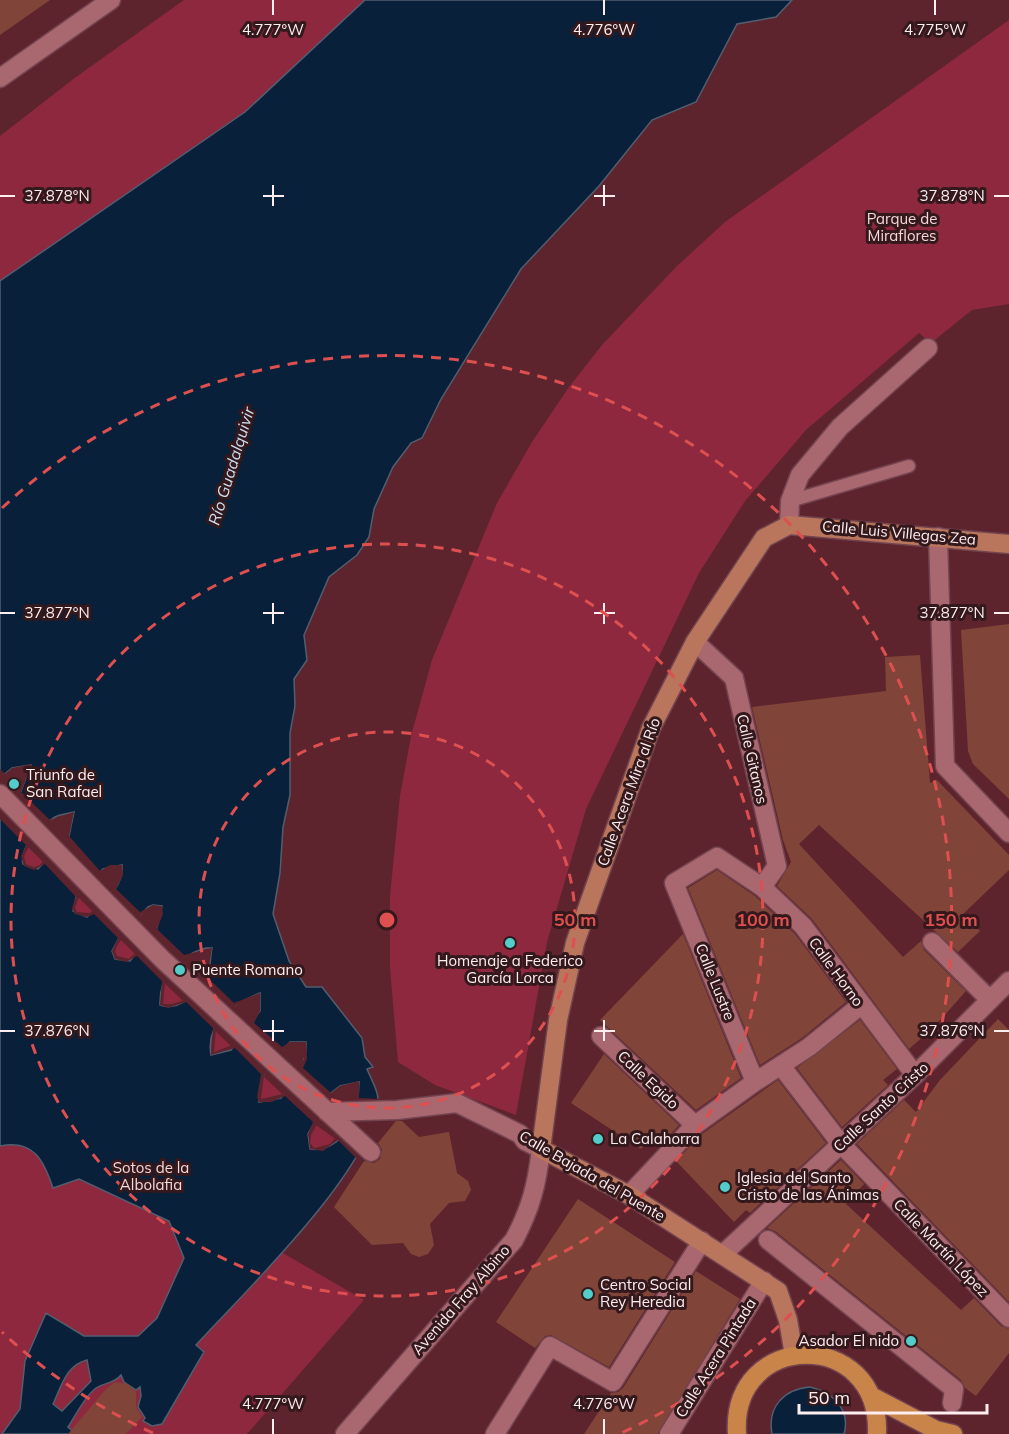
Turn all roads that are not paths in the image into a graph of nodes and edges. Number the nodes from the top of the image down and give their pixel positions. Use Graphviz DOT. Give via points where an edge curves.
graph roads {
  1 [pos="111,0"];
  2 [pos="0,78"];
  3 [pos="928,348"];
  4 [pos="909,466"];
  5 [pos="790,501"];
  6 [pos="789,525"];
  7 [pos="938,537"];
  8 [pos="1009,544"];
  9 [pos="694,642"];
  10 [pos="0,794"];
  11 [pos="1009,833"];
  12 [pos="674,883"];
  13 [pos="762,887"];
  14 [pos="932,942"];
  15 [pos="1009,981"];
  16 [pos="990,1000"];
  17 [pos="861,1005"];
  18 [pos="601,1036"];
  19 [pos="782,1067"];
  20 [pos="915,1076"];
  21 [pos="755,1082"];
  22 [pos="327,1112"];
  23 [pos="695,1125"];
  24 [pos="841,1144"];
  25 [pos="541,1149"];
  26 [pos="370,1152"];
  27 [pos="629,1195"];
  28 [pos="768,1240"];
  29 [pos="702,1241"];
  30 [pos="723,1254"];
  31 [pos="764,1281"];
  32 [pos="1009,1318"];
  33 [pos="794,1355"];
  34 [pos="873,1397"];
  35 [pos="952,1403"];
  36 [pos="938,1433"];
  37 [pos="345,1434"];
  38 [pos="495,1434"];
  39 [pos="669,1434"];
  40 [pos="737,1434"];
  41 [pos="877,1434"];
  1 -- 2 [label="street"];
  3 -- 5 [label="street" via="840,427 800,475"];
  4 -- 5 [label="lane"];
  5 -- 6 [label="street"];
  6 -- 7 [label="street, Calle Luis Villegas Zea"];
  6 -- 9 [label="street, Calle Acera Mira al Río" via="764,538"];
  7 -- 8 [label="street, Calle Luis Villegas Zea"];
  7 -- 11 [label="street" via="945,766"];
  9 -- 13 [label="street, Calle Gitanos" via="734,678 777,866"];
  9 -- 25 [label="street, Calle Acera Mira al Río" via="651,728 575,943 558,1020"];
  10 -- 22 [label="street" via="162,958"];
  12 -- 13 [label="street, Calle Horno" via="717,857"];
  12 -- 21 [label="street, Calle Lustre"];
  13 -- 17 [label="street, Calle Horno" via="803,926"];
  14 -- 16 [label="street"];
  15 -- 16 [label="street, Calle Santo Cristo"];
  16 -- 20 [label="street, Calle Santo Cristo"];
  17 -- 19 [label="street"];
  17 -- 20 [label="street, Calle Horno"];
  18 -- 23 [label="street, Calle Egido"];
  19 -- 21 [label="street"];
  19 -- 24 [label="street, Calle Martín López"];
  20 -- 24 [label="street, Calle Santo Cristo"];
  21 -- 23 [label="street"];
  22 -- 25 [label="street, Calle Bajada del Puente" via="457,1103 520,1134"];
  22 -- 26 [label="street"];
  23 -- 27 [label="street"];
  24 -- 30 [label="street, Calle Santo Cristo"];
  24 -- 32 [label="street, Calle Martín López"];
  25 -- 27 [label="street, Calle Bajada del Puente"];
  25 -- 37 [label="street, Avenida Fray Albino" via="530,1209 514,1240"];
  27 -- 29 [label="street, Calle Bajada del Puente"];
  28 -- 35 [label="street" via="954,1389"];
  29 -- 30 [label="street, Calle Bajada del Puente"];
  29 -- 38 [label="street" via="613,1382 550,1346"];
  30 -- 31 [label="street, Calle Bajada del Puente"];
  31 -- 33 [label="street, Calle Bajada del Puente" via="778,1290"];
  31 -- 39 [label="street, Calle Acera Pintada"];
  33 -- 34 [label="main road" via="818,1354 841,1362 860,1377"];
  33 -- 40 [label="main road" via="757,1374 744,1392 737,1412"];
  34 -- 36 [label="main road"];
  34 -- 41 [label="main road"];
}
